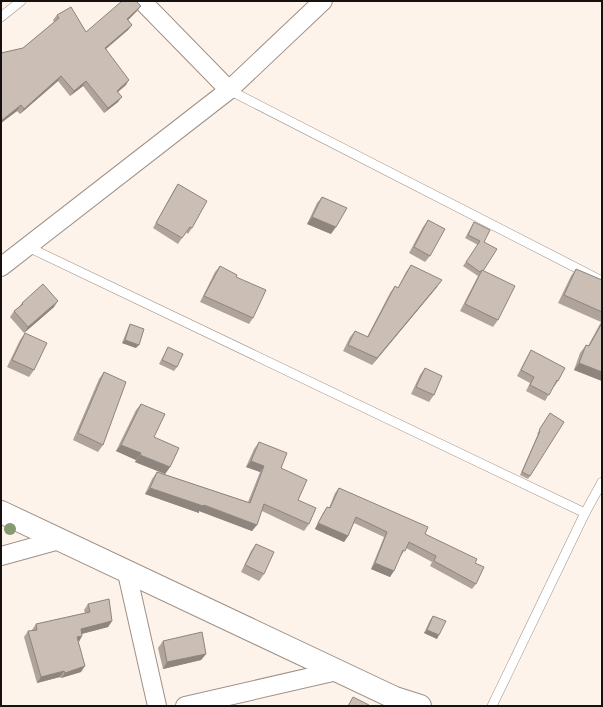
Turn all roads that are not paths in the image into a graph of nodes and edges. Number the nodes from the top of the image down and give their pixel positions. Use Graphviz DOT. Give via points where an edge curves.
graph roads {
  1 [pos="21,1"];
  2 [pos="142,1"];
  3 [pos="324,1"];
  4 [pos="1,17"];
  5 [pos="229,90"];
  6 [pos="28,247"];
  7 [pos="1,267"];
  8 [pos="602,281"];
  9 [pos="602,482"];
  10 [pos="1,512"];
  11 [pos="584,513"];
  12 [pos="58,540"];
  13 [pos="1,556"];
  14 [pos="127,573"];
  15 [pos="337,671"];
  16 [pos="396,702"];
  17 [pos="157,706"];
  18 [pos="185,706"];
  19 [pos="420,706"];
  20 [pos="492,706"];
  1 -- 4 [label="lane"];
  2 -- 5 [label="street"];
  3 -- 5 [label="street"];
  5 -- 6 [label="street"];
  5 -- 8 [label="lane"];
  6 -- 7 [label="street"];
  6 -- 11 [label="lane"];
  9 -- 11 [label="lane"];
  10 -- 12 [label="street"];
  11 -- 20 [label="lane"];
  12 -- 13 [label="street"];
  12 -- 14 [label="street"];
  14 -- 15 [label="street"];
  14 -- 17 [label="street"];
  15 -- 16 [label="street"];
  15 -- 18 [label="street"];
  16 -- 19 [label="street"];
}
